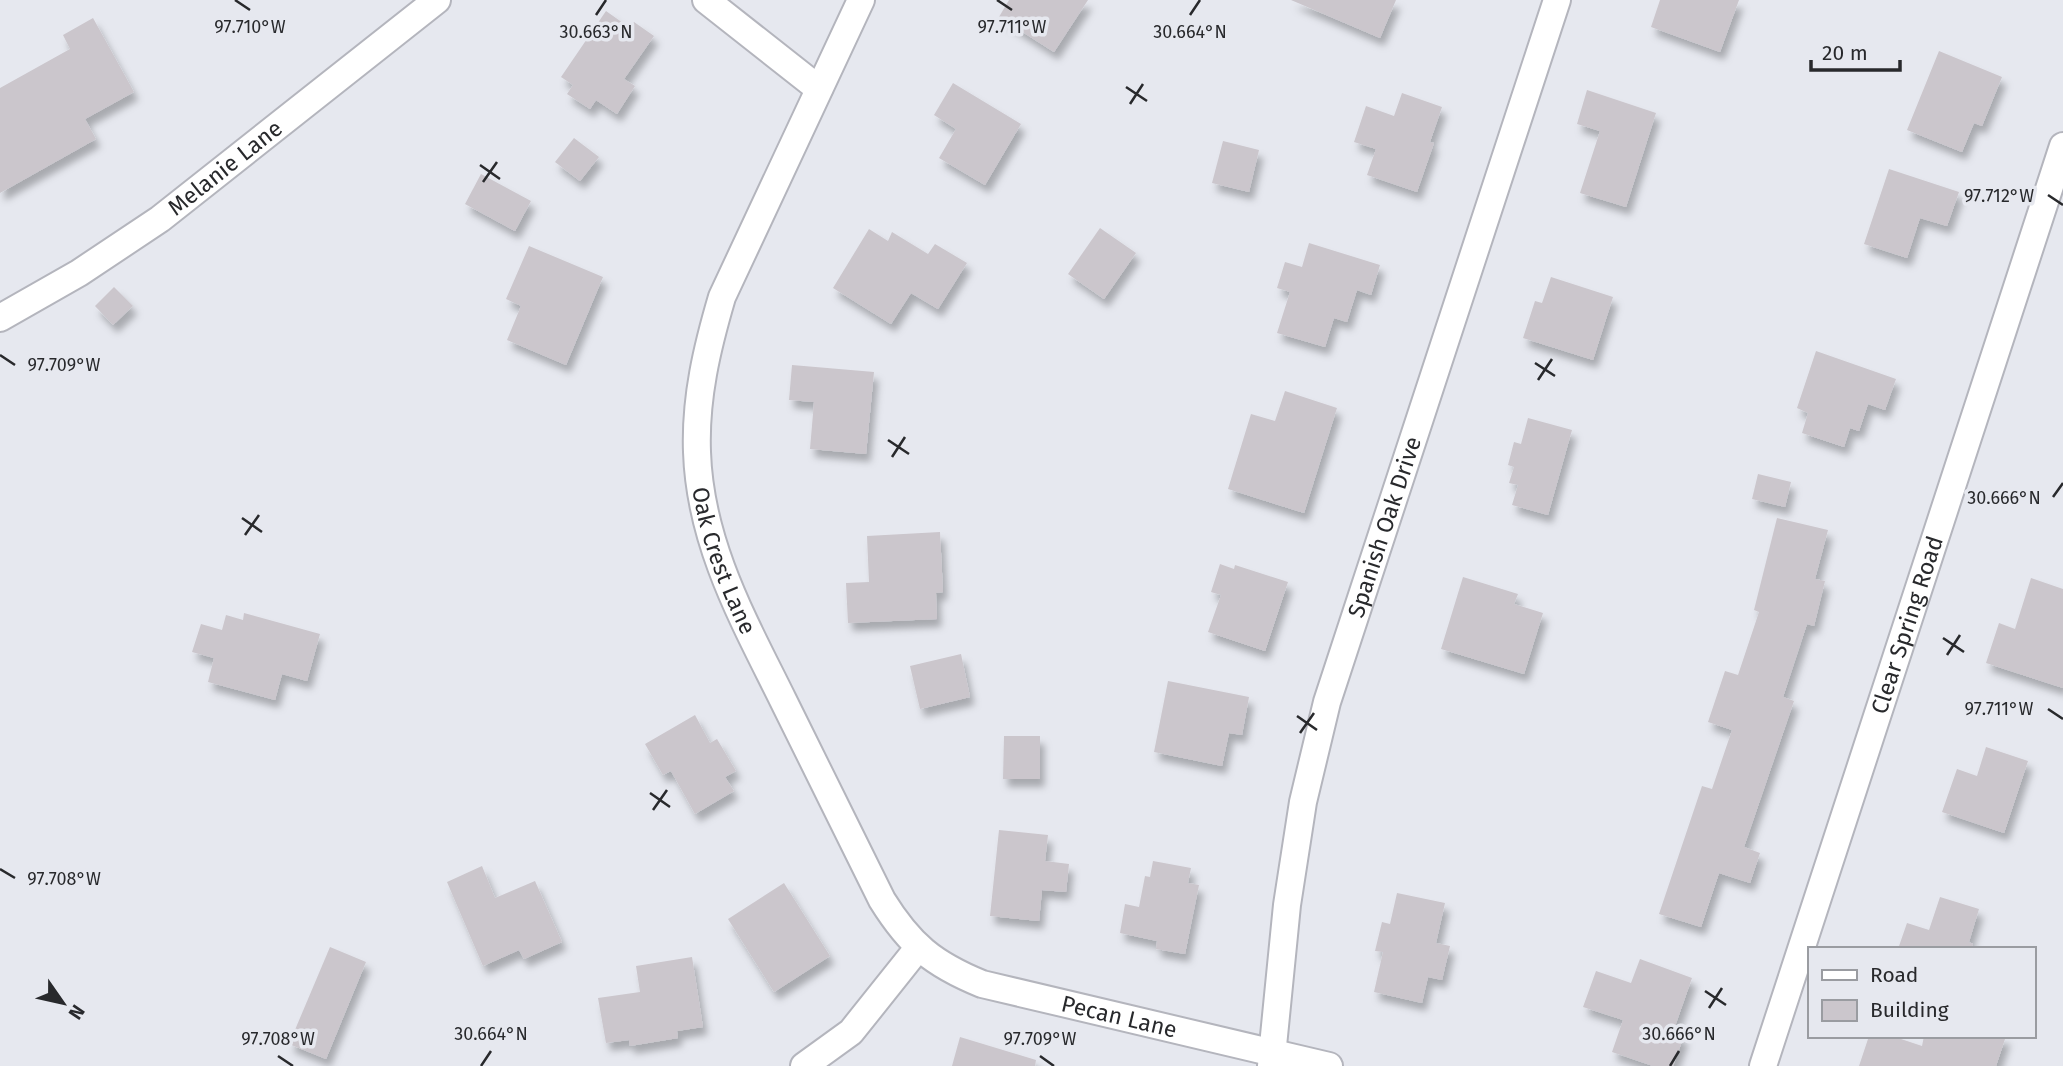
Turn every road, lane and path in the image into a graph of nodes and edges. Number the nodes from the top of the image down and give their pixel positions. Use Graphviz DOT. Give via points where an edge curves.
graph roads {
  1 [pos="437,0"];
  2 [pos="706,0"];
  3 [pos="861,0"];
  4 [pos="1556,0"];
  5 [pos="819,89"];
  6 [pos="2063,146"];
  7 [pos="0,318"];
  8 [pos="918,948"];
  9 [pos="1271,1059"];
  10 [pos="804,1066"];
  11 [pos="1329,1066"];
  12 [pos="1763,1066"];
  1 -- 7 [label="street, Melanie Lane" via="160,219"];
  2 -- 5 [label="street"];
  3 -- 5 [label="street, Oak Crest Lane"];
  4 -- 9 [label="street, Spanish Oak Drive" via="1327,702 1303,802"];
  5 -- 8 [label="street, Oak Crest Lane" via="722,297 700,387 696,453 703,506 725,583 881,900"];
  6 -- 12 [label="street, Clear Spring Road"];
  8 -- 9 [label="street, Pecan Lane" via="951,972 982,984"];
  8 -- 10 [label="street" via="850,1032"];
  9 -- 11 [label="street, Pecan Lane"];
}
